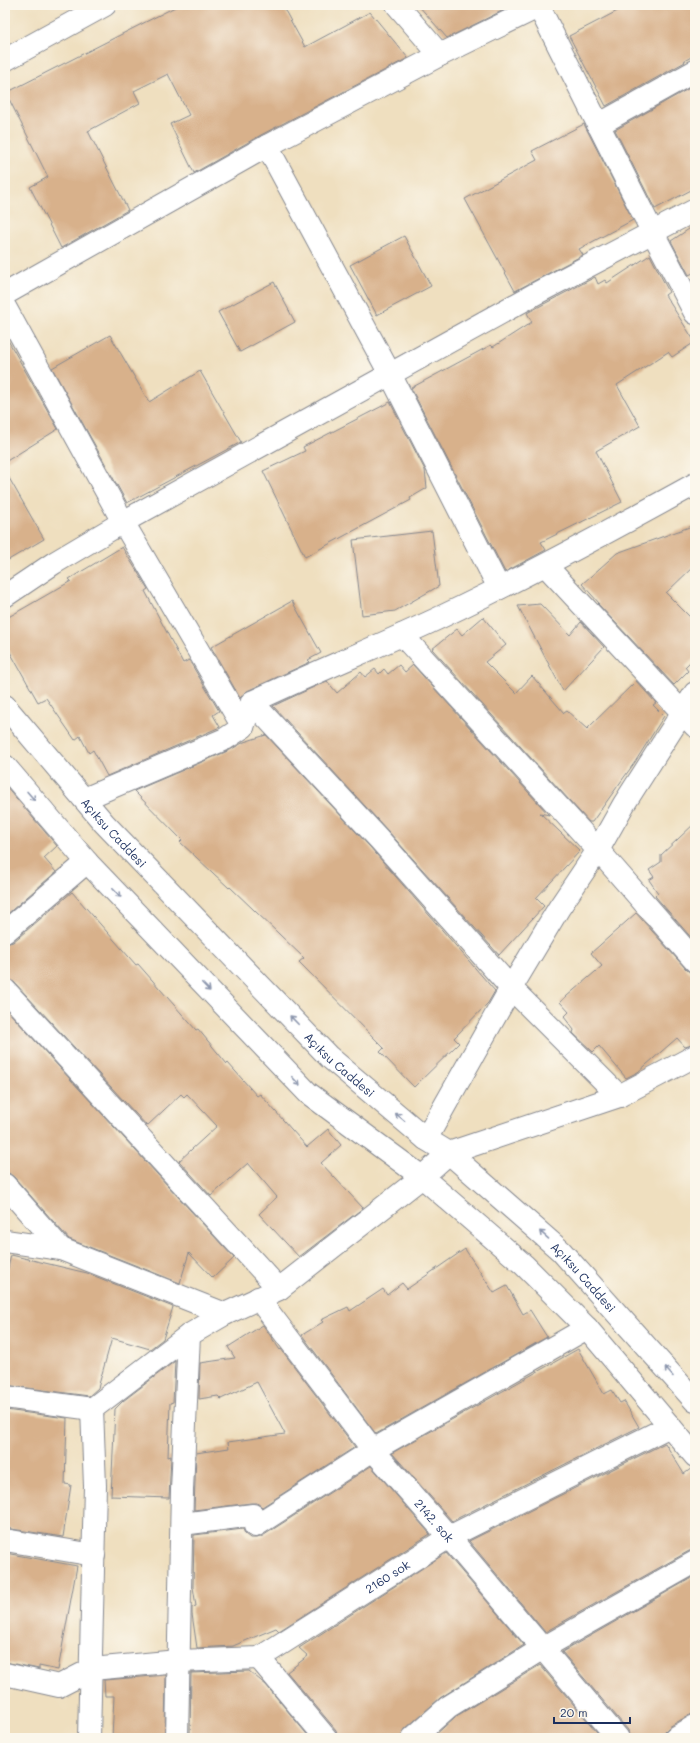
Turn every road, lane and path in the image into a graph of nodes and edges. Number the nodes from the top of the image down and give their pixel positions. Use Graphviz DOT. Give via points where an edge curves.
graph roads {
  1 [pos="105,5"];
  2 [pos="397,5"];
  3 [pos="541,6"];
  4 [pos="440,55"];
  5 [pos="5,60"];
  6 [pos="695,71"];
  7 [pos="598,125"];
  8 [pos="267,146"];
  9 [pos="695,210"];
  10 [pos="653,233"];
  11 [pos="5,294"];
  12 [pos="5,307"];
  13 [pos="695,313"];
  14 [pos="390,374"];
  15 [pos="695,484"];
  16 [pos="123,522"];
  17 [pos="546,566"];
  18 [pos="499,588"];
  19 [pos="5,596"];
  20 [pos="402,635"];
  21 [pos="695,693"];
  22 [pos="252,702"];
  23 [pos="5,706"];
  24 [pos="689,719"];
  25 [pos="242,727"];
  26 [pos="5,766"];
  27 [pos="84,799"];
  28 [pos="598,850"];
  29 [pos="87,862"];
  30 [pos="5,932"];
  31 [pos="695,961"];
  32 [pos="510,988"];
  33 [pos="5,990"];
  34 [pos="695,1056"];
  35 [pos="619,1096"];
  36 [pos="426,1139"];
  37 [pos="449,1153"];
  38 [pos="422,1177"];
  39 [pos="5,1184"];
  40 [pos="5,1241"];
  41 [pos="61,1249"];
  42 [pos="279,1289"];
  43 [pos="258,1298"];
  44 [pos="225,1314"];
  45 [pos="587,1328"];
  46 [pos="189,1335"];
  47 [pos="5,1397"];
  48 [pos="695,1401"];
  49 [pos="92,1409"];
  50 [pos="670,1426"];
  51 [pos="373,1450"];
  52 [pos="695,1456"];
  53 [pos="182,1524"];
  54 [pos="449,1537"];
  55 [pos="5,1540"];
  56 [pos="94,1556"];
  57 [pos="695,1562"];
  58 [pos="543,1648"];
  59 [pos="259,1658"];
  60 [pos="178,1661"];
  61 [pos="92,1669"];
  62 [pos="5,1674"];
  63 [pos="695,1726"];
  64 [pos="89,1738"];
  65 [pos="177,1738"];
  66 [pos="326,1738"];
  67 [pos="413,1738"];
  68 [pos="618,1738"];
  69 [pos="675,1738"];
  1 -- 5 [label="street"];
  2 -- 4 [label="street"];
  3 -- 4 [label="street"];
  3 -- 7 [label="street"];
  4 -- 8 [label="street"];
  6 -- 7 [label="street"];
  7 -- 10 [label="street"];
  8 -- 11 [label="street"];
  8 -- 14 [label="street"];
  9 -- 10 [label="street"];
  10 -- 13 [label="street"];
  10 -- 14 [label="street"];
  12 -- 16 [label="street"];
  14 -- 16 [label="street"];
  14 -- 18 [label="street"];
  15 -- 17 [label="street"];
  16 -- 19 [label="street"];
  16 -- 25 [label="street"];
  17 -- 18 [label="street"];
  17 -- 24 [label="street"];
  18 -- 20 [label="street"];
  20 -- 22 [label="street"];
  20 -- 28 [label="street"];
  21 -- 24 [label="street"];
  22 -- 25 [label="street"];
  22 -- 32 [label="street" via="379,839"];
  23 -- 27 [label="street, Açıksu Caddesi"];
  24 -- 28 [label="street" via="624,804"];
  25 -- 27 [label="street" via="226,739"];
  26 -- 29 [label="street, one-way"];
  36 -- 27 [label="street, Açıksu Caddesi, one-way" via="329,1057"];
  28 -- 31 [label="street"];
  28 -- 32 [label="street" via="558,908"];
  29 -- 30 [label="street"];
  29 -- 38 [label="street, one-way" via="308,1093"];
  32 -- 35 [label="street"];
  32 -- 36 [label="street"];
  33 -- 42 [label="street"];
  34 -- 35 [label="street"];
  35 -- 37 [label="street"];
  36 -- 37 [label="street, Açıksu Caddesi"];
  37 -- 38 [label="street"];
  48 -- 37 [label="street, Açıksu Caddesi, one-way" via="562,1251"];
  38 -- 42 [label="street"];
  38 -- 45 [label="street" via="524,1265"];
  39 -- 41 [label="street"];
  40 -- 41 [label="street"];
  41 -- 44 [label="street"];
  42 -- 43 [label="street"];
  43 -- 44 [label="street"];
  43 -- 51 [label="street, 2142. sok"];
  44 -- 46 [label="street"];
  45 -- 50 [label="street"];
  45 -- 51 [label="street"];
  46 -- 49 [label="street"];
  46 -- 53 [label="street"];
  47 -- 49 [label="street"];
  49 -- 56 [label="street"];
  50 -- 52 [label="street"];
  50 -- 54 [label="street, 2160 sok"];
  51 -- 53 [label="street" via="255,1526 254,1515"];
  51 -- 54 [label="street, 2142. sok"];
  53 -- 60 [label="street"];
  54 -- 58 [label="street, 2142. sok"];
  54 -- 59 [label="street, 2160 sok"];
  55 -- 56 [label="street"];
  56 -- 61 [label="street"];
  57 -- 58 [label="street"];
  58 -- 67 [label="street" via="448,1707"];
  58 -- 68 [label="street, 2142. sok"];
  59 -- 60 [label="street"];
  59 -- 66 [label="street"];
  60 -- 61 [label="street"];
  60 -- 65 [label="street"];
  61 -- 62 [label="street" via="60,1686"];
  61 -- 64 [label="street"];
  63 -- 69 [label="street"];
}
